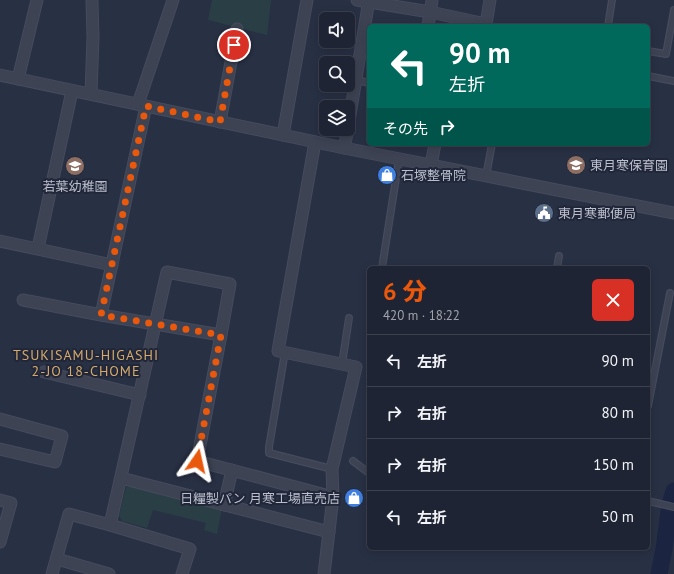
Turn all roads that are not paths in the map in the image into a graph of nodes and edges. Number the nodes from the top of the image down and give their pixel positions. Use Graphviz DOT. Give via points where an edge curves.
graph roads {
  1 [pos="37,0"];
  2 [pos="92,0"];
  3 [pos="174,0"];
  4 [pos="307,0"];
  5 [pos="357,0"];
  6 [pos="432,0"];
  7 [pos="490,0"];
  8 [pos="612,0"];
  9 [pos="369,1"];
  10 [pos="674,10"];
  11 [pos="430,12"];
  12 [pos="428,24"];
  13 [pos="608,24"];
  14 [pos="237,29"];
  15 [pos="650,51"];
  16 [pos="0,75"];
  17 [pos="650,76"];
  18 [pos="18,79"];
  19 [pos="356,80"];
  20 [pos="674,81"];
  21 [pos="367,83"];
  22 [pos="72,91"];
  23 [pos="91,94"];
  24 [pos="353,100"];
  25 [pos="142,105"];
  26 [pos="220,122"];
  27 [pos="283,135"];
  28 [pos="346,136"];
  29 [pos="316,142"];
  30 [pos="435,146"];
  31 [pos="492,146"];
  32 [pos="344,148"];
  33 [pos="399,159"];
  34 [pos="431,165"];
  35 [pos="486,176"];
  36 [pos="674,213"];
  37 [pos="0,241"];
  38 [pos="38,248"];
  39 [pos="559,256"];
  40 [pos="112,265"];
  41 [pos="382,266"];
  42 [pos="557,266"];
  43 [pos="670,293"];
  44 [pos="24,300"];
  45 [pos="101,315"];
  46 [pos="349,318"];
  47 [pos="156,325"];
  48 [pos="221,335"];
  49 [pos="285,352"];
  50 [pos="342,364"];
  51 [pos="44,372"];
  52 [pos="140,395"];
  53 [pos="650,396"];
  54 [pos="0,419"];
  55 [pos="0,449"];
  56 [pos="353,461"];
  57 [pos="332,469"];
  58 [pos="232,470"];
  59 [pos="367,472"];
  60 [pos="121,478"];
  61 [pos="333,497"];
  62 [pos="0,500"];
  63 [pos="650,501"];
  64 [pos="224,505"];
  65 [pos="674,507"];
  66 [pos="110,525"];
  67 [pos="329,532"];
  68 [pos="0,542"];
  69 [pos="56,559"];
  70 [pos="52,574"];
  71 [pos="109,574"];
  72 [pos="182,574"];
  73 [pos="324,574"];
  1 -- 18 [label="street"];
  2 -- 23 [label="street"];
  3 -- 25 [label="street"];
  4 -- 27 [label="street"];
  5 -- 9 [label="street"];
  6 -- 11 [label="street"];
  7 -- 11 [label="street" via="486,24"];
  8 -- 13 [label="lane"];
  9 -- 11 [label="street"];
  9 -- 19 [label="street"];
  10 -- 15 [label="lane" via="666,54"];
  11 -- 12 [label="street"];
  14 -- 26 [label="street"];
  16 -- 18 [label="street"];
  17 -- 20 [label="lane"];
  18 -- 22 [label="street"];
  19 -- 21 [label="lane"];
  19 -- 24 [label="street"];
  22 -- 23 [label="street"];
  22 -- 38 [label="street"];
  23 -- 25 [label="street"];
  25 -- 26 [label="street"];
  25 -- 40 [label="street"];
  26 -- 27 [label="street"];
  27 -- 29 [label="street"];
  28 -- 32 [label="street"];
  29 -- 32 [label="street"];
  29 -- 49 [label="street" via="278,350"];
  30 -- 34 [label="street"];
  31 -- 35 [label="lane"];
  32 -- 33 [label="street"];
  33 -- 34 [label="street"];
  33 -- 41 [label="lane"];
  34 -- 35 [label="street"];
  35 -- 36 [label="street"];
  37 -- 38 [label="street"];
  38 -- 40 [label="street"];
  39 -- 42 [label="lane"];
  40 -- 45 [label="street"];
  43 -- 53 [label="lane"];
  44 -- 45 [label="street"];
  45 -- 47 [label="street"];
  46 -- 50 [label="lane"];
  47 -- 48 [label="street"];
  47 -- 48 [label="street" via="167,272 230,284"];
  47 -- 52 [label="street"];
  48 -- 58 [label="street" via="197,461"];
  49 -- 50 [label="street"];
  49 -- 57 [label="lane" via="269,453"];
  50 -- 57 [label="street" via="356,366"];
  51 -- 52 [label="street"];
  52 -- 60 [label="street"];
  54 -- 55 [label="street" via="62,436 55,462"];
  56 -- 59 [label="lane"];
  57 -- 61 [label="street"];
  58 -- 61 [label="street"];
  58 -- 64 [label="street"];
  60 -- 64 [label="street"];
  60 -- 66 [label="street"];
  61 -- 67 [label="street"];
  62 -- 68 [label="street" via="11,503"];
  63 -- 65 [label="lane"];
  64 -- 67 [label="street"];
  66 -- 69 [label="street" via="69,514"];
  66 -- 72 [label="street" via="190,549"];
  67 -- 73 [label="street"];
  69 -- 70 [label="street"];
  69 -- 71 [label="street"];
}
